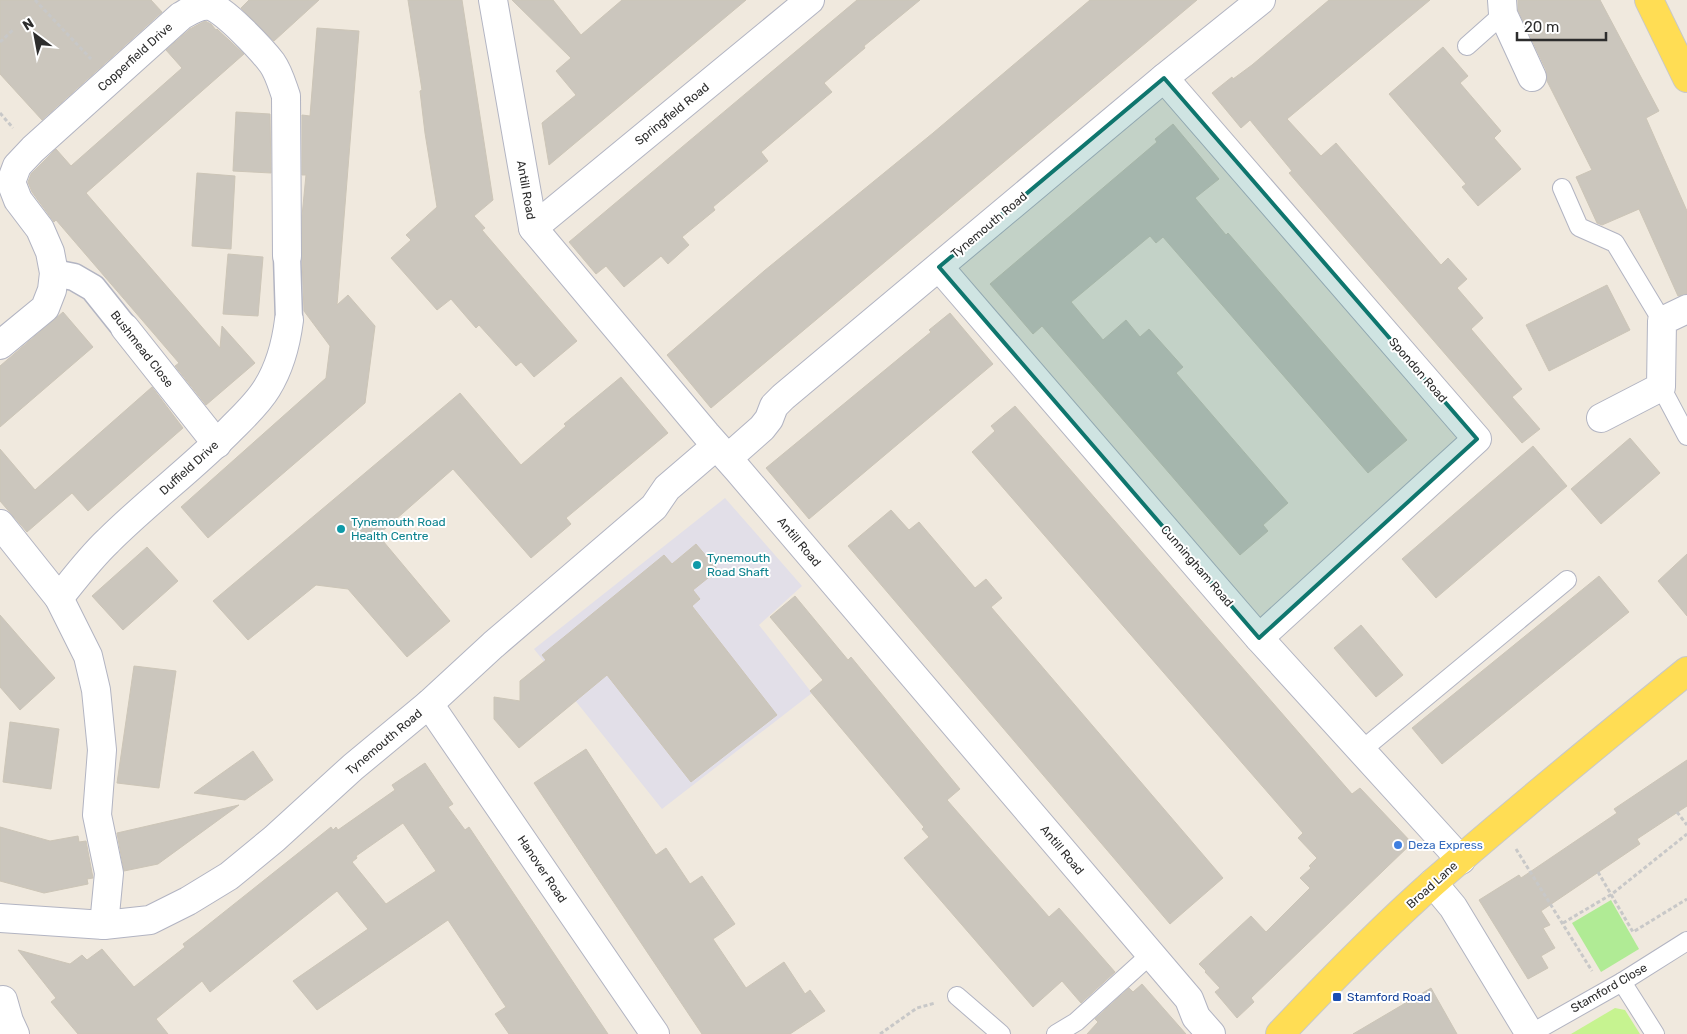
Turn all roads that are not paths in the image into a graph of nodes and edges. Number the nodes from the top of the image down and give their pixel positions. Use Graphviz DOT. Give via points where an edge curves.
graph roads {
  1 [pos="494,0"];
  2 [pos="810,0"];
  3 [pos="1261,0"];
  4 [pos="1649,0"];
  5 [pos="198,3"];
  6 [pos="1502,7"];
  7 [pos="1466,46"];
  8 [pos="1164,78"];
  9 [pos="1532,78"];
  10 [pos="1687,78"];
  11 [pos="1562,188"];
  12 [pos="533,228"];
  13 [pos="287,256"];
  14 [pos="939,267"];
  15 [pos="54,274"];
  16 [pos="1687,309"];
  17 [pos="289,320"];
  18 [pos="1662,321"];
  19 [pos="125,328"];
  20 [pos="0,345"];
  21 [pos="1661,387"];
  22 [pos="1601,418"];
  23 [pos="1687,436"];
  24 [pos="217,444"];
  25 [pos="722,452"];
  26 [pos="0,524"];
  27 [pos="1567,580"];
  28 [pos="59,598"];
  29 [pos="1259,638"];
  30 [pos="1687,672"];
  31 [pos="429,704"];
  32 [pos="1362,750"];
  33 [pos="1461,860"];
  34 [pos="1434,882"];
  35 [pos="0,918"];
  36 [pos="104,925"];
  37 [pos="1687,941"];
  38 [pos="1150,954"];
  39 [pos="1622,982"];
  40 [pos="2,995"];
  41 [pos="957,996"];
  42 [pos="15,1034"];
  43 [pos="655,1034"];
  44 [pos="1000,1034"];
  45 [pos="1056,1034"];
  46 [pos="1211,1034"];
  47 [pos="1280,1034"];
  48 [pos="1530,1034"];
  49 [pos="1655,1034"];
  1 -- 12 [label="street, Antill Road"];
  2 -- 12 [label="street, Springfield Road"];
  3 -- 8 [label="street, Tynemouth Road"];
  4 -- 10 [label="main road"];
  5 -- 13 [label="street, Copperfield Drive" via="224,13 273,64 286,96"];
  5 -- 15 [label="street, Copperfield Drive" via="17,166 12,182 18,200 40,229 50,252"];
  6 -- 7 [label="lane"];
  6 -- 9 [label="street"];
  8 -- 14 [label="street, Tynemouth Road"];
  8 -- 29 [label="street, Spondon Road" via="1477,439"];
  11 -- 18 [label="lane" via="1579,227 1615,243"];
  12 -- 25 [label="street, Antill Road"];
  13 -- 17 [label="street"];
  14 -- 25 [label="street, Tynemouth Road" via="774,406 762,428"];
  14 -- 29 [label="street, Cunningham Road"];
  15 -- 19 [label="street, Bushmead Close" via="74,277 93,288"];
  15 -- 20 [label="street, Copperfield Drive" via="52,290 44,308"];
  16 -- 18 [label="street"];
  17 -- 24 [label="street, Duffield Drive" via="287,342 266,389"];
  18 -- 21 [label="street"];
  19 -- 24 [label="street, Bushmead Close"];
  21 -- 22 [label="street"];
  21 -- 23 [label="lane"];
  24 -- 28 [label="street, Duffield Drive" via="109,540"];
  25 -- 31 [label="street, Tynemouth Road" via="667,488 654,507 500,638"];
  25 -- 38 [label="street, Antill Road"];
  26 -- 28 [label="street"];
  27 -- 32 [label="lane"];
  28 -- 36 [label="street" via="88,656 96,690 102,750 97,815 109,873"];
  29 -- 32 [label="street, Cunningham Road"];
  30 -- 33 [label="main road, Broad Lane"];
  31 -- 36 [label="street, Tynemouth Road" via="229,876 150,920"];
  31 -- 43 [label="street, Hanover Road"];
  32 -- 33 [label="street, Cunningham Road"];
  33 -- 34 [label="main road, Broad Lane"];
  34 -- 47 [label="main road, Broad Lane"];
  34 -- 48 [label="street" via="1453,907"];
  35 -- 36 [label="street, Tynemouth Road"];
  37 -- 39 [label="lane, Stamford Close"];
  38 -- 45 [label="lane" via="1076,1022"];
  38 -- 46 [label="street, Antill Road" via="1189,999 1196,1017"];
  39 -- 48 [label="lane, Stamford Close"];
  39 -- 49 [label="lane"];
  40 -- 42 [label="street"];
  41 -- 44 [label="lane"];
}
